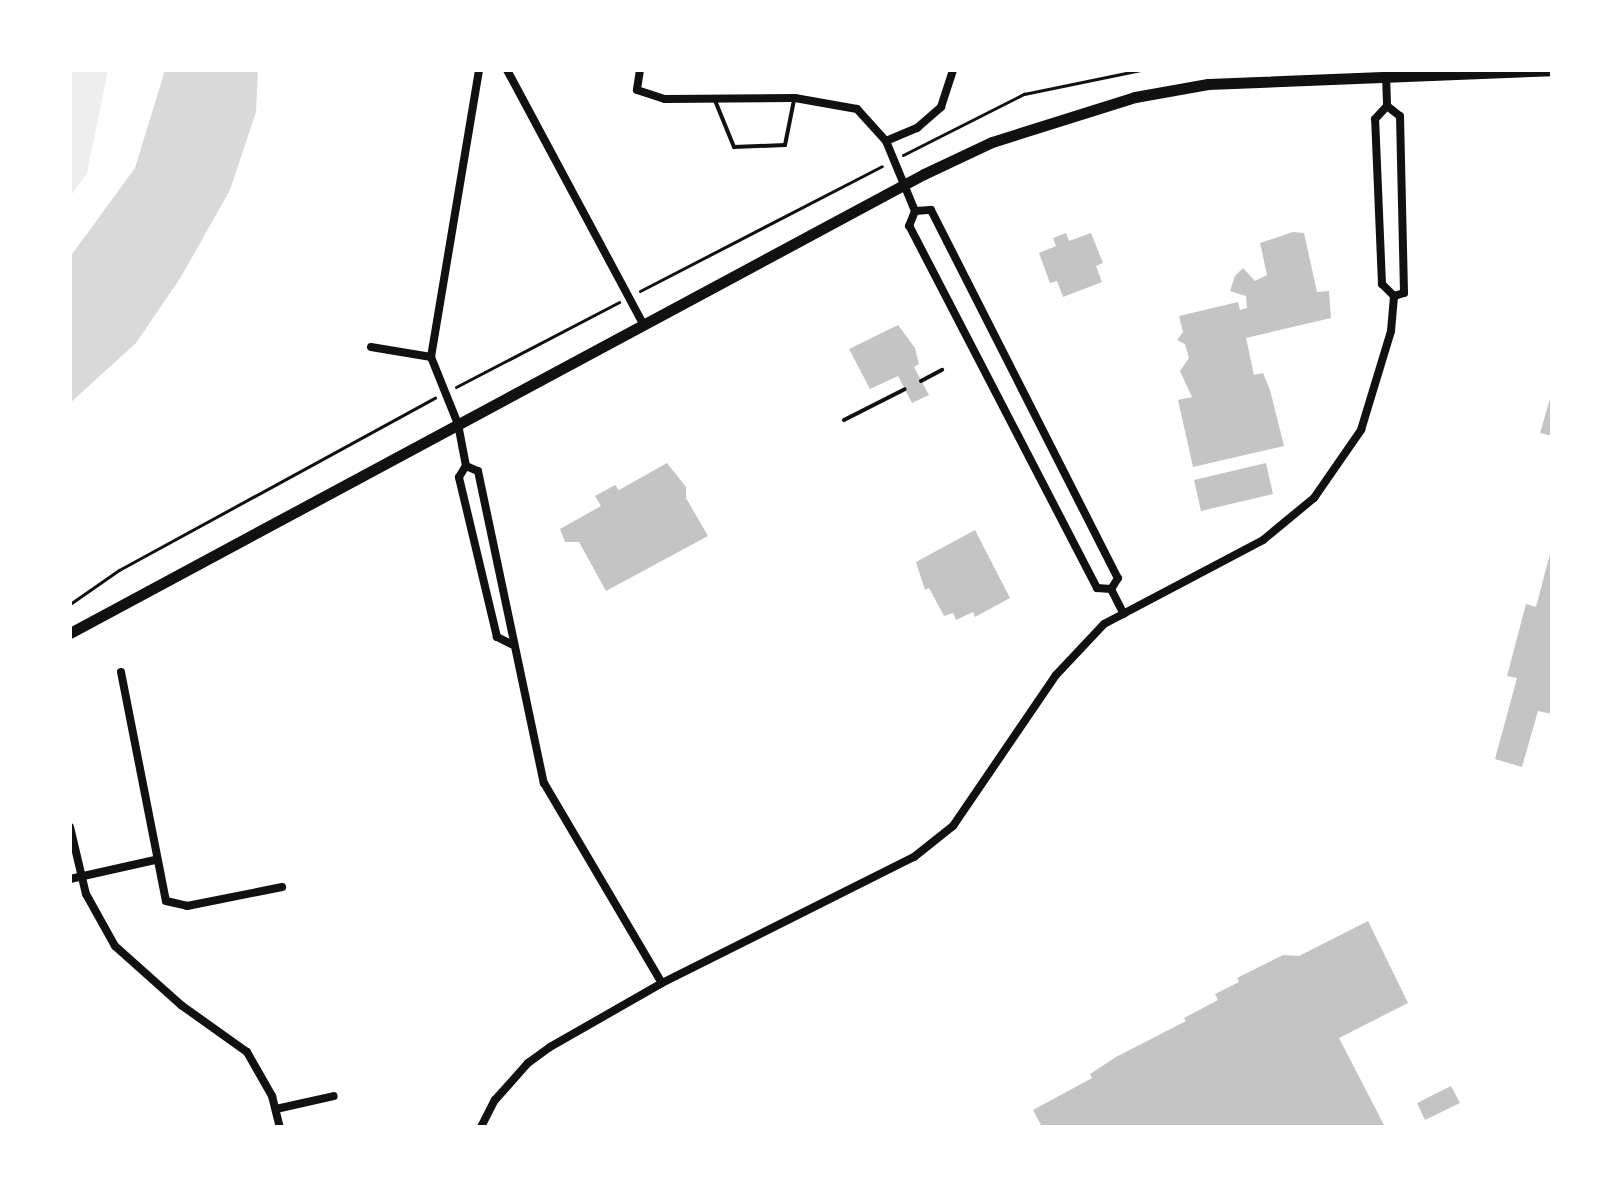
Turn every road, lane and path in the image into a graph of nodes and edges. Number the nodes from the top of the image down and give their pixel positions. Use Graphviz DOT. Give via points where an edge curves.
graph roads {
  1 [pos="479,70"];
  2 [pos="507,70"];
  3 [pos="640,70"];
  4 [pos="953,70"];
  5 [pos="1141,70"];
  6 [pos="1552,70"];
  7 [pos="1386,75"];
  8 [pos="714,98"];
  9 [pos="795,98"];
  10 [pos="1387,106"];
  11 [pos="886,141"];
  12 [pos="893,159"];
  13 [pos="904,185"];
  14 [pos="915,211"];
  15 [pos="1394,296"];
  16 [pos="629,297"];
  17 [pos="643,324"];
  18 [pos="371,347"];
  19 [pos="431,357"];
  20 [pos="942,370"];
  21 [pos="921,381"];
  22 [pos="905,389"];
  23 [pos="445,392"];
  24 [pos="844,420"];
  25 [pos="458,424"];
  26 [pos="466,466"];
  27 [pos="1111,589"];
  28 [pos="70,604"];
  29 [pos="1124,614"];
  30 [pos="70,633"];
  31 [pos="511,644"];
  32 [pos="121,672"];
  33 [pos="70,827"];
  34 [pos="155,860"];
  35 [pos="81,875"];
  36 [pos="70,879"];
  37 [pos="282,887"];
  38 [pos="662,983"];
  39 [pos="334,1096"];
  40 [pos="276,1109"];
  41 [pos="280,1127"];
  42 [pos="481,1127"];
  1 -- 19 [label="street"];
  2 -- 16 [label="street"];
  3 -- 8 [label="street" via="637,90 665,99"];
  4 -- 11 [label="street" via="941,107 917,128"];
  5 -- 12 [label="path" via="1024,94"];
  6 -- 7 [label="street"];
  7 -- 10 [label="street"];
  7 -- 13 [label="street" via="1208,84 1135,97 992,142"];
  8 -- 9 [label="street"];
  8 -- 9 [label="lane" via="734,147 779,148 785,145"];
  9 -- 11 [label="street" via="857,109"];
  10 -- 15 [label="street" via="1375,119 1382,284"];
  10 -- 15 [label="street" via="1400,116 1404,293"];
  11 -- 12 [label="street"];
  12 -- 13 [label="street"];
  12 -- 16 [label="path" via="744,242"];
  13 -- 14 [label="street"];
  13 -- 17 [label="street"];
  14 -- 27 [label="street" via="909,226 1097,588"];
  14 -- 27 [label="street" via="932,212 1118,578"];
  15 -- 29 [label="street" via="1383,371 1361,430 1314,498 1263,540"];
  16 -- 17 [label="street"];
  16 -- 23 [label="path"];
  17 -- 25 [label="street"];
  18 -- 19 [label="street"];
  19 -- 23 [label="street"];
  20 -- 21 [label="lane"];
  22 -- 24 [label="lane"];
  23 -- 25 [label="street"];
  23 -- 28 [label="path" via="119,570"];
  25 -- 26 [label="street"];
  25 -- 30 [label="street"];
  26 -- 31 [label="street" via="478,471 515,630"];
  26 -- 31 [label="street" via="459,477 497,637"];
  27 -- 29 [label="street"];
  29 -- 38 [label="street" via="1104,624 1056,675 953,826 914,857"];
  31 -- 38 [label="street" via="551,802"];
  32 -- 34 [label="street"];
  33 -- 35 [label="street"];
  34 -- 35 [label="street"];
  34 -- 37 [label="street" via="161,892 175,907"];
  35 -- 36 [label="street"];
  35 -- 40 [label="street" via="95,914 115,946 181,1005 237,1041 260,1071"];
  38 -- 42 [label="street" via="528,1063 495,1100"];
  39 -- 40 [label="street"];
  40 -- 41 [label="street"];
}
